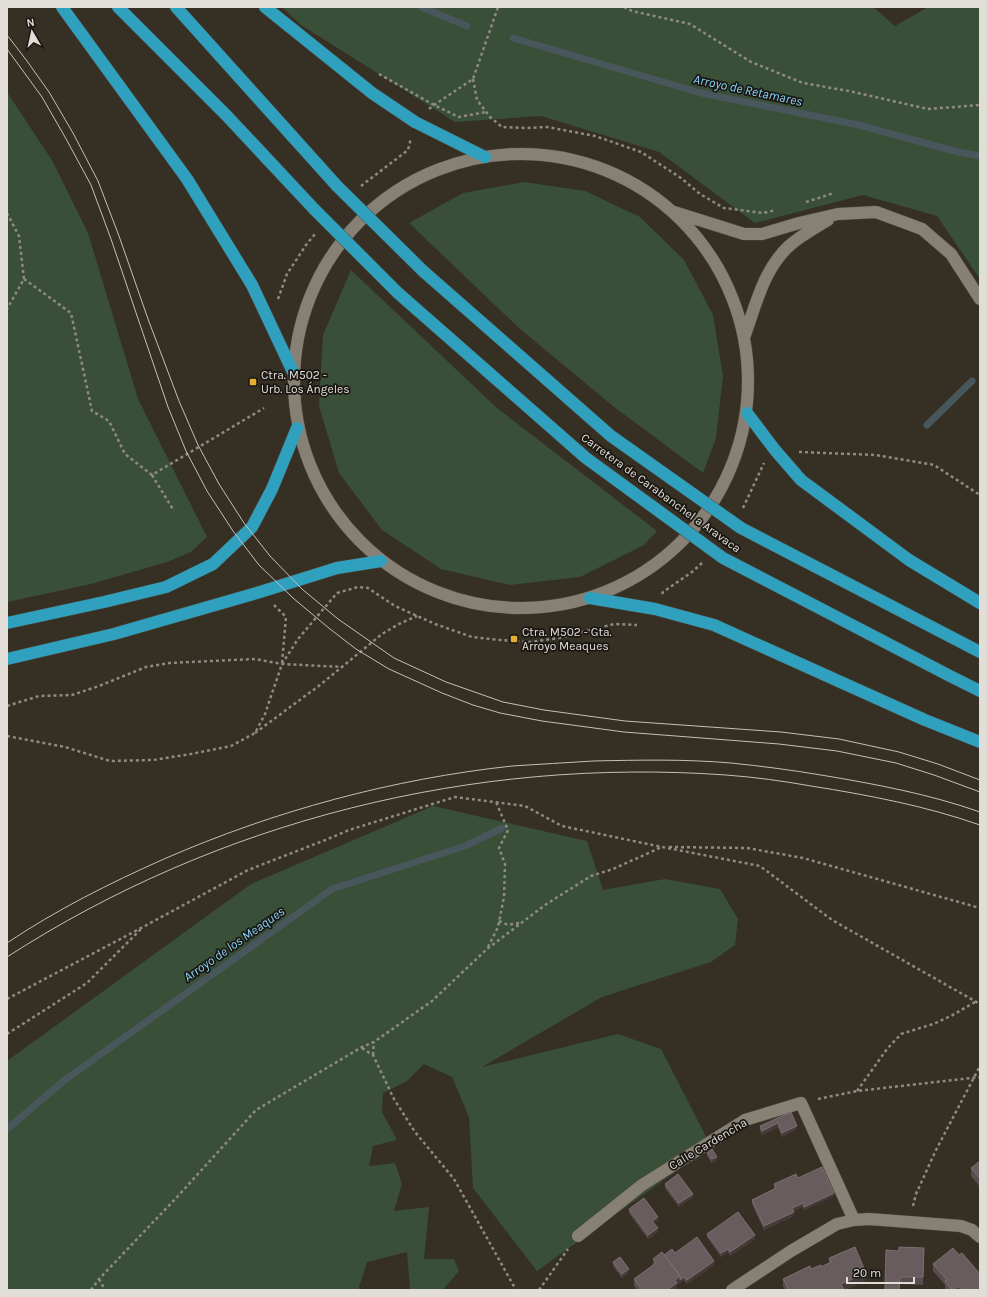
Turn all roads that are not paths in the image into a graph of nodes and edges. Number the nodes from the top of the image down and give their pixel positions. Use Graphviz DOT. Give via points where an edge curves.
graph roads {
  1 [pos="62,7"];
  2 [pos="118,7"];
  3 [pos="176,7"];
  4 [pos="265,7"];
  5 [pos="485,157"];
  6 [pos="673,212"];
  7 [pos="838,214"];
  8 [pos="980,299"];
  9 [pos="745,335"];
  10 [pos="293,372"];
  11 [pos="747,413"];
  12 [pos="297,428"];
  13 [pos="380,561"];
  14 [pos="590,598"];
  15 [pos="980,603"];
  16 [pos="7,623"];
  17 [pos="980,652"];
  18 [pos="7,659"];
  19 [pos="980,691"];
  20 [pos="980,742"];
  21 [pos="854,1220"];
  22 [pos="578,1236"];
  23 [pos="980,1236"];
  24 [pos="732,1290"];
  1 -- 10 [label="highway" via="187,179 252,285"];
  2 -- 19 [label="highway, Carretera de Carabanchel a Aravaca, bridge" via="398,293 586,458 723,558"];
  3 -- 17 [label="highway, Carretera de Carabanchel a Aravaca, bridge" via="338,186 424,271 611,436 741,528"];
  4 -- 5 [label="highway" via="372,93 415,122"];
  5 -- 6 [label="street" via="544,155 602,168 639,187"];
  5 -- 10 [label="street" via="426,175 373,209 331,255 304,311"];
  6 -- 7 [label="street" via="744,234 762,234"];
  6 -- 9 [label="street" via="706,247 730,289"];
  7 -- 8 [label="street" via="876,212 922,229 951,254"];
  7 -- 9 [label="street" via="789,246 773,266 761,288"];
  9 -- 11 [label="street" via="749,374"];
  10 -- 12 [label="street"];
  11 -- 14 [label="street" via="720,493 665,558"];
  11 -- 15 [label="highway" via="801,480 909,560"];
  12 -- 13 [label="street" via="327,502"];
  12 -- 16 [label="highway" via="272,489 252,527 213,564 166,587"];
  13 -- 14 [label="street" via="420,586 465,602 511,609 551,607"];
  13 -- 18 [label="highway" via="336,568 114,634"];
  14 -- 20 [label="highway" via="655,609 714,626"];
  21 -- 22 [label="street, Calle Cardencha" via="801,1103 745,1120 642,1185"];
  21 -- 23 [label="street" via="960,1226"];
  21 -- 24 [label="street" via="837,1224"];
}
